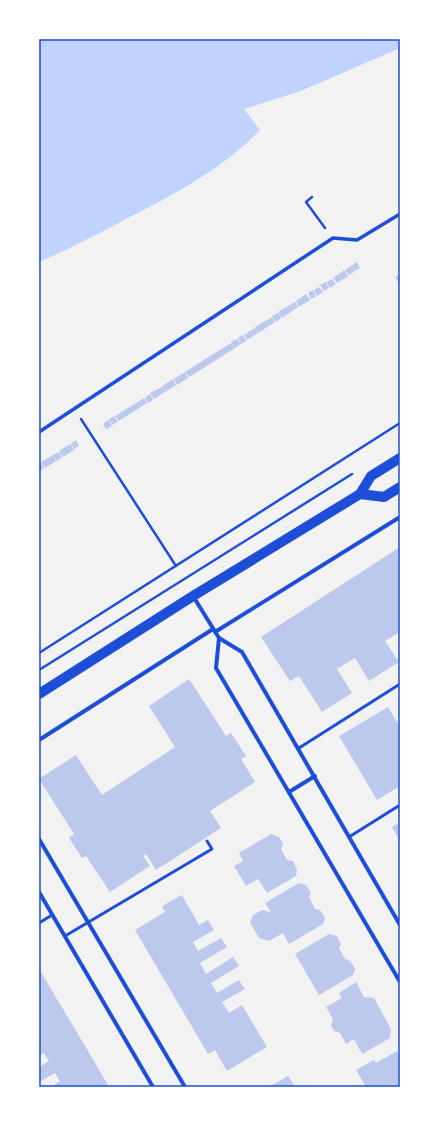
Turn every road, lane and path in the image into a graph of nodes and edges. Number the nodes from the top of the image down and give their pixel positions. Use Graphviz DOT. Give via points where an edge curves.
graph roads {
  1 [pos="312,197"];
  2 [pos="400,214"];
  3 [pos="332,238"];
  4 [pos="74,409"];
  5 [pos="400,423"];
  6 [pos="39,432"];
  7 [pos="400,458"];
  8 [pos="352,474"];
  9 [pos="400,487"];
  10 [pos="360,494"];
  11 [pos="400,517"];
  12 [pos="176,566"];
  13 [pos="193,596"];
  14 [pos="214,630"];
  15 [pos="219,638"];
  16 [pos="39,653"];
  17 [pos="39,670"];
  18 [pos="400,684"];
  19 [pos="39,694"];
  20 [pos="39,740"];
  21 [pos="299,748"];
  22 [pos="315,776"];
  23 [pos="289,792"];
  24 [pos="400,805"];
  25 [pos="349,837"];
  26 [pos="39,839"];
  27 [pos="207,841"];
  28 [pos="39,892"];
  29 [pos="52,915"];
  30 [pos="88,922"];
  31 [pos="39,923"];
  32 [pos="400,925"];
  33 [pos="65,936"];
  34 [pos="400,982"];
  35 [pos="153,1087"];
  36 [pos="184,1087"];
  1 -- 3 [label="path" via="306,202"];
  2 -- 3 [label="street" via="356,240"];
  3 -- 4 [label="street"];
  4 -- 6 [label="street"];
  4 -- 12 [label="path"];
  5 -- 12 [label="path"];
  7 -- 10 [label="main road" via="371,476"];
  8 -- 17 [label="path"];
  9 -- 10 [label="main road" via="384,497"];
  10 -- 13 [label="main road"];
  11 -- 14 [label="street"];
  12 -- 16 [label="path"];
  13 -- 14 [label="street"];
  13 -- 19 [label="main road"];
  14 -- 15 [label="street"];
  14 -- 20 [label="street"];
  15 -- 21 [label="street" via="242,652"];
  15 -- 23 [label="street" via="216,668"];
  18 -- 21 [label="lane"];
  21 -- 22 [label="street"];
  22 -- 23 [label="street"];
  22 -- 25 [label="street"];
  23 -- 34 [label="street"];
  24 -- 25 [label="lane"];
  25 -- 32 [label="street"];
  26 -- 30 [label="street"];
  27 -- 30 [label="lane" via="212,849"];
  28 -- 29 [label="street"];
  29 -- 31 [label="lane"];
  29 -- 33 [label="street"];
  30 -- 33 [label="lane"];
  30 -- 36 [label="street"];
  33 -- 35 [label="street"];
}
